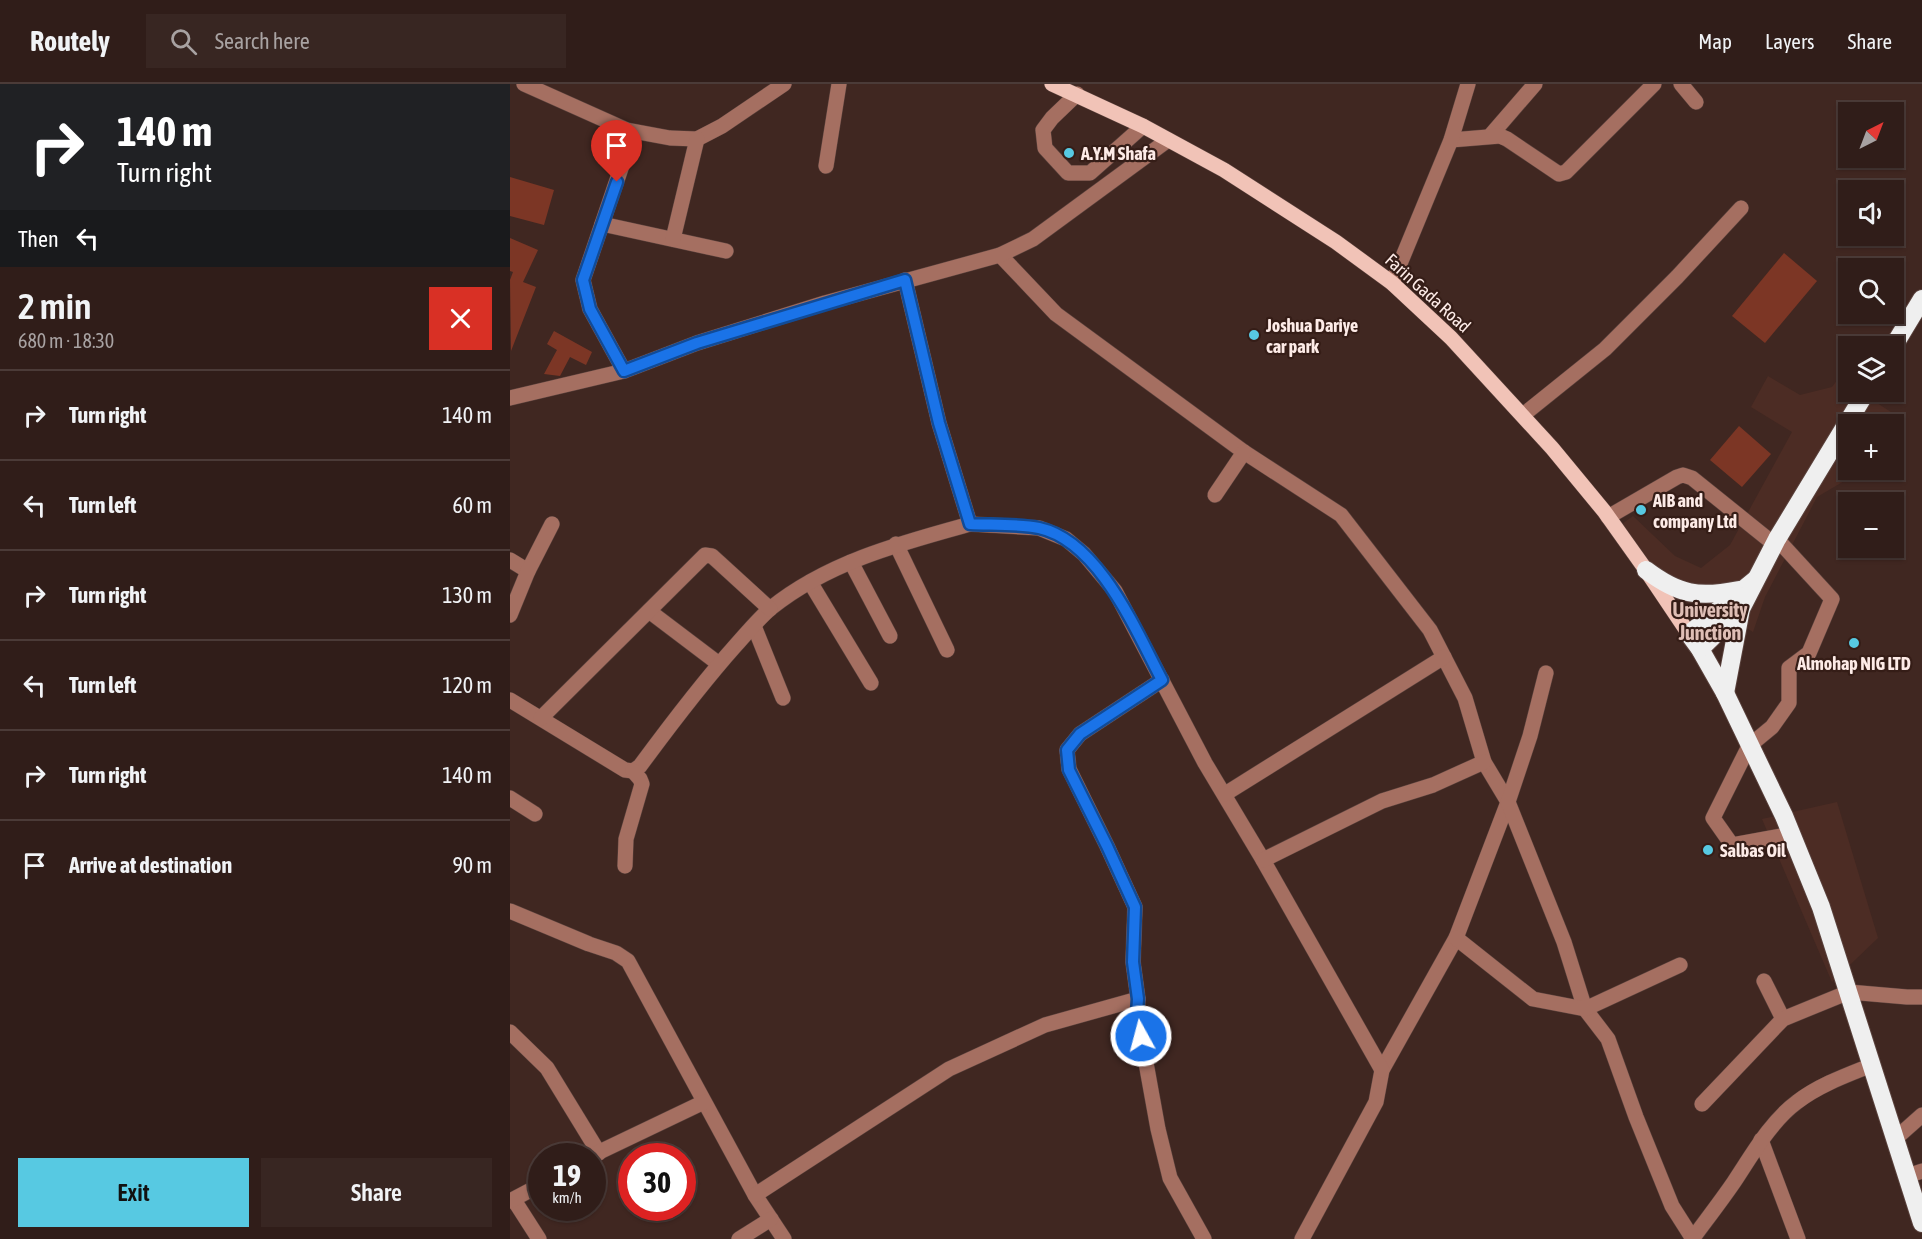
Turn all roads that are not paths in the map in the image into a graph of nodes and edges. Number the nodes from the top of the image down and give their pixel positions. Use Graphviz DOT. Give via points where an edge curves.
graph roads {
  1 [pos="524,84"];
  2 [pos="784,84"];
  3 [pos="839,84"];
  4 [pos="1052,84"];
  5 [pos="1468,84"];
  6 [pos="1534,84"];
  7 [pos="1654,84"];
  8 [pos="1681,84"];
  9 [pos="1077,94"];
  10 [pos="1696,102"];
  11 [pos="1143,126"];
  12 [pos="627,130"];
  13 [pos="1490,136"];
  14 [pos="697,139"];
  15 [pos="1168,140"];
  16 [pos="1451,140"];
  17 [pos="826,166"];
  18 [pos="1741,208"];
  19 [pos="602,224"];
  20 [pos="673,239"];
  21 [pos="726,250"];
  22 [pos="1000,255"];
  23 [pos="905,280"];
  24 [pos="1392,283"];
  25 [pos="1922,299"];
  26 [pos="1900,336"];
  27 [pos="624,371"];
  28 [pos="510,398"];
  29 [pos="1860,402"];
  30 [pos="1523,415"];
  31 [pos="1244,452"];
  32 [pos="1215,495"];
  33 [pos="1608,517"];
  34 [pos="552,524"];
  35 [pos="970,524"];
  36 [pos="1776,542"];
  37 [pos="896,544"];
  38 [pos="510,560"];
  39 [pos="851,562"];
  40 [pos="1646,570"];
  41 [pos="528,571"];
  42 [pos="810,582"];
  43 [pos="1748,585"];
  44 [pos="770,609"];
  45 [pos="1741,609"];
  46 [pos="649,611"];
  47 [pos="510,615"];
  48 [pos="754,626"];
  49 [pos="890,636"];
  50 [pos="1695,641"];
  51 [pos="947,650"];
  52 [pos="1444,657"];
  53 [pos="719,664"];
  54 [pos="1546,673"];
  55 [pos="1162,680"];
  56 [pos="871,683"];
  57 [pos="1725,693"];
  58 [pos="783,698"];
  59 [pos="510,700"];
  60 [pos="541,718"];
  61 [pos="1749,746"];
  62 [pos="1484,762"];
  63 [pos="633,771"];
  64 [pos="1225,794"];
  65 [pos="510,798"];
  66 [pos="1508,802"];
  67 [pos="535,814"];
  68 [pos="1792,834"];
  69 [pos="1263,860"];
  70 [pos="624,866"];
  71 [pos="510,911"];
  72 [pos="1456,938"];
  73 [pos="1680,965"];
  74 [pos="1764,981"];
  75 [pos="1849,992"];
  76 [pos="1922,997"];
  77 [pos="1138,999"];
  78 [pos="1585,1009"];
  79 [pos="1784,1019"];
  80 [pos="510,1032"];
  81 [pos="1872,1065"];
  82 [pos="1382,1070"];
  83 [pos="704,1102"];
  84 [pos="1702,1104"];
  85 [pos="1922,1116"];
  86 [pos="1895,1138"];
  87 [pos="1761,1140"];
  88 [pos="589,1143"];
  89 [pos="606,1149"];
  90 [pos="1915,1173"];
  91 [pos="528,1191"];
  92 [pos="755,1195"];
  93 [pos="512,1200"];
  94 [pos="771,1219"];
  95 [pos="1922,1223"];
  96 [pos="1693,1238"];
  97 [pos="539,1239"];
  98 [pos="739,1239"];
  99 [pos="784,1239"];
  100 [pos="1204,1239"];
  101 [pos="1302,1239"];
  102 [pos="1798,1239"];
  1 -- 12 [label="street"];
  2 -- 14 [label="street"];
  3 -- 17 [label="street"];
  4 -- 9 [label="main road, Farin Gada Road"];
  5 -- 16 [label="street"];
  6 -- 13 [label="street"];
  7 -- 13 [label="street" via="1566,172 1559,174 1507,139"];
  8 -- 10 [label="street"];
  9 -- 11 [label="main road, Farin Gada Road"];
  9 -- 11 [label="street" via="1044,130 1045,148 1068,173 1090,173"];
  11 -- 15 [label="main road, Farin Gada Road"];
  12 -- 14 [label="street"];
  12 -- 19 [label="street" via="631,139"];
  13 -- 16 [label="street"];
  14 -- 20 [label="street"];
  15 -- 22 [label="street" via="1033,239"];
  15 -- 24 [label="main road, Farin Gada Road" via="1278,204"];
  16 -- 24 [label="street"];
  18 -- 30 [label="street" via="1605,349"];
  19 -- 20 [label="street"];
  19 -- 27 [label="street" via="583,280 584,290 590,309"];
  20 -- 21 [label="street"];
  22 -- 23 [label="street"];
  22 -- 31 [label="street" via="1056,314"];
  23 -- 27 [label="street" via="697,343"];
  23 -- 35 [label="street" via="939,423"];
  24 -- 30 [label="main road, Farin Gada Road" via="1451,338"];
  25 -- 26 [label="highway"];
  27 -- 28 [label="street"];
  29 -- 36 [label="highway"];
  30 -- 33 [label="main road, Farin Gada Road"];
  31 -- 32 [label="street"];
  31 -- 52 [label="street" via="1341,515 1430,630"];
  33 -- 36 [label="street" via="1683,476 1692,478"];
  33 -- 40 [label="main road, Farin Gada Road"];
  34 -- 41 [label="street"];
  35 -- 37 [label="street"];
  35 -- 55 [label="street" via="1039,528 1066,539 1115,591"];
  36 -- 43 [label="highway"];
  36 -- 61 [label="street" via="1832,599 1809,653 1789,668 1789,703 1772,727"];
  37 -- 39 [label="street"];
  37 -- 51 [label="street"];
  38 -- 41 [label="street"];
  39 -- 42 [label="street"];
  39 -- 49 [label="street"];
  40 -- 43 [label="highway" via="1664,583 1695,594 1721,594"];
  40 -- 50 [label="main road, Farin Gada Road"];
  41 -- 47 [label="street"];
  42 -- 44 [label="street"];
  42 -- 56 [label="street"];
  43 -- 45 [label="highway"];
  43 -- 50 [label="highway"];
  44 -- 46 [label="street" via="708,554"];
  44 -- 48 [label="street"];
  45 -- 50 [label="highway"];
  45 -- 57 [label="highway"];
  46 -- 53 [label="street"];
  46 -- 60 [label="street"];
  48 -- 53 [label="street"];
  48 -- 58 [label="street"];
  50 -- 57 [label="highway"];
  52 -- 62 [label="street" via="1465,698"];
  52 -- 64 [label="street"];
  53 -- 63 [label="street"];
  54 -- 66 [label="street"];
  55 -- 64 [label="street"];
  55 -- 77 [label="street" via="1080,734 1067,750 1069,770 1135,907 1133,962"];
  57 -- 61 [label="highway"];
  59 -- 60 [label="street"];
  60 -- 63 [label="street" via="625,770"];
  61 -- 68 [label="highway"];
  61 -- 68 [label="street" via="1713,818 1732,845"];
  62 -- 66 [label="street"];
  62 -- 69 [label="street" via="1433,785 1382,801"];
  63 -- 70 [label="street" via="642,784 626,839"];
  64 -- 69 [label="street"];
  65 -- 67 [label="street"];
  66 -- 72 [label="street"];
  66 -- 78 [label="street" via="1564,942"];
  68 -- 75 [label="highway"];
  69 -- 82 [label="street"];
  71 -- 83 [label="street" via="628,961"];
  72 -- 78 [label="street" via="1533,999"];
  72 -- 82 [label="street"];
  73 -- 78 [label="street"];
  74 -- 79 [label="street"];
  75 -- 76 [label="street"];
  75 -- 79 [label="street"];
  75 -- 81 [label="highway"];
  77 -- 92 [label="street" via="1045,1025 948,1069"];
  77 -- 100 [label="street" via="1137,1013 1170,1178"];
  78 -- 96 [label="street" via="1608,1039 1672,1206"];
  79 -- 84 [label="street"];
  80 -- 88 [label="street" via="547,1068"];
  81 -- 86 [label="highway"];
  81 -- 87 [label="street" via="1797,1101"];
  82 -- 101 [label="street" via="1376,1102"];
  83 -- 89 [label="street"];
  83 -- 92 [label="street"];
  85 -- 86 [label="street"];
  86 -- 90 [label="highway"];
  87 -- 96 [label="street"];
  87 -- 102 [label="street"];
  90 -- 95 [label="highway"];
  91 -- 93 [label="street"];
  92 -- 94 [label="street"];
  93 -- 97 [label="street"];
  94 -- 98 [label="street"];
  94 -- 99 [label="street"];
}
